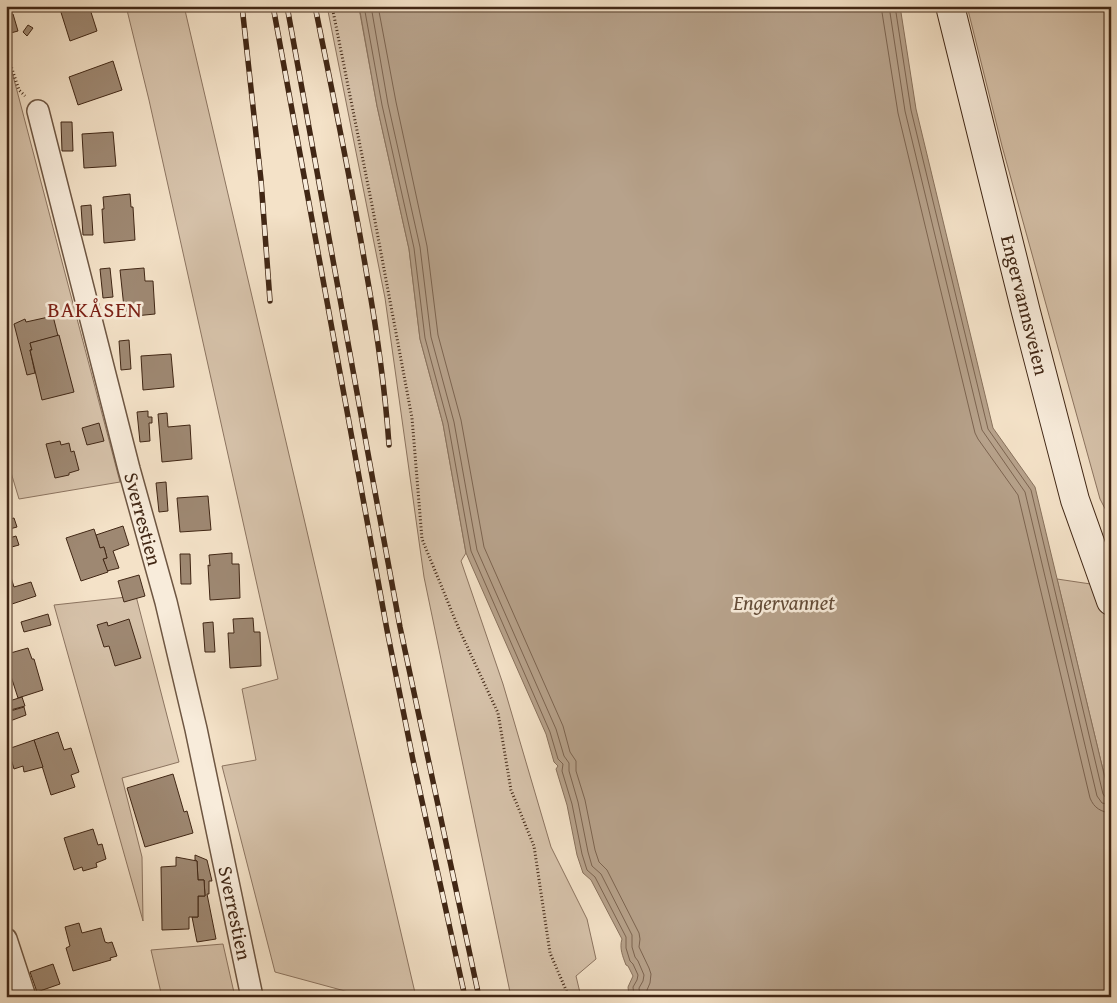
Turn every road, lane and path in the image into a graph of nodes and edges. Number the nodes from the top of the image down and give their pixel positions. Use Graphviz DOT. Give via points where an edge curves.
graph roads {
  1 [pos="332,6"];
  2 [pos="950,6"];
  3 [pos="6,51"];
  4 [pos="38,111"];
  5 [pos="1111,601"];
  6 [pos="6,939"];
  7 [pos="25,997"];
  8 [pos="252,997"];
  9 [pos="569,997"];
  1 -- 9 [label="path" via="412,418 422,539 498,713 511,790 534,846 550,953"];
  2 -- 5 [label="main road, Engervannsveien" via="1075,500"];
  3 -- 4 [label="path" via="19,90"];
  4 -- 8 [label="street, Sverrestien" via="170,620"];
  6 -- 7 [label="street"];
}
